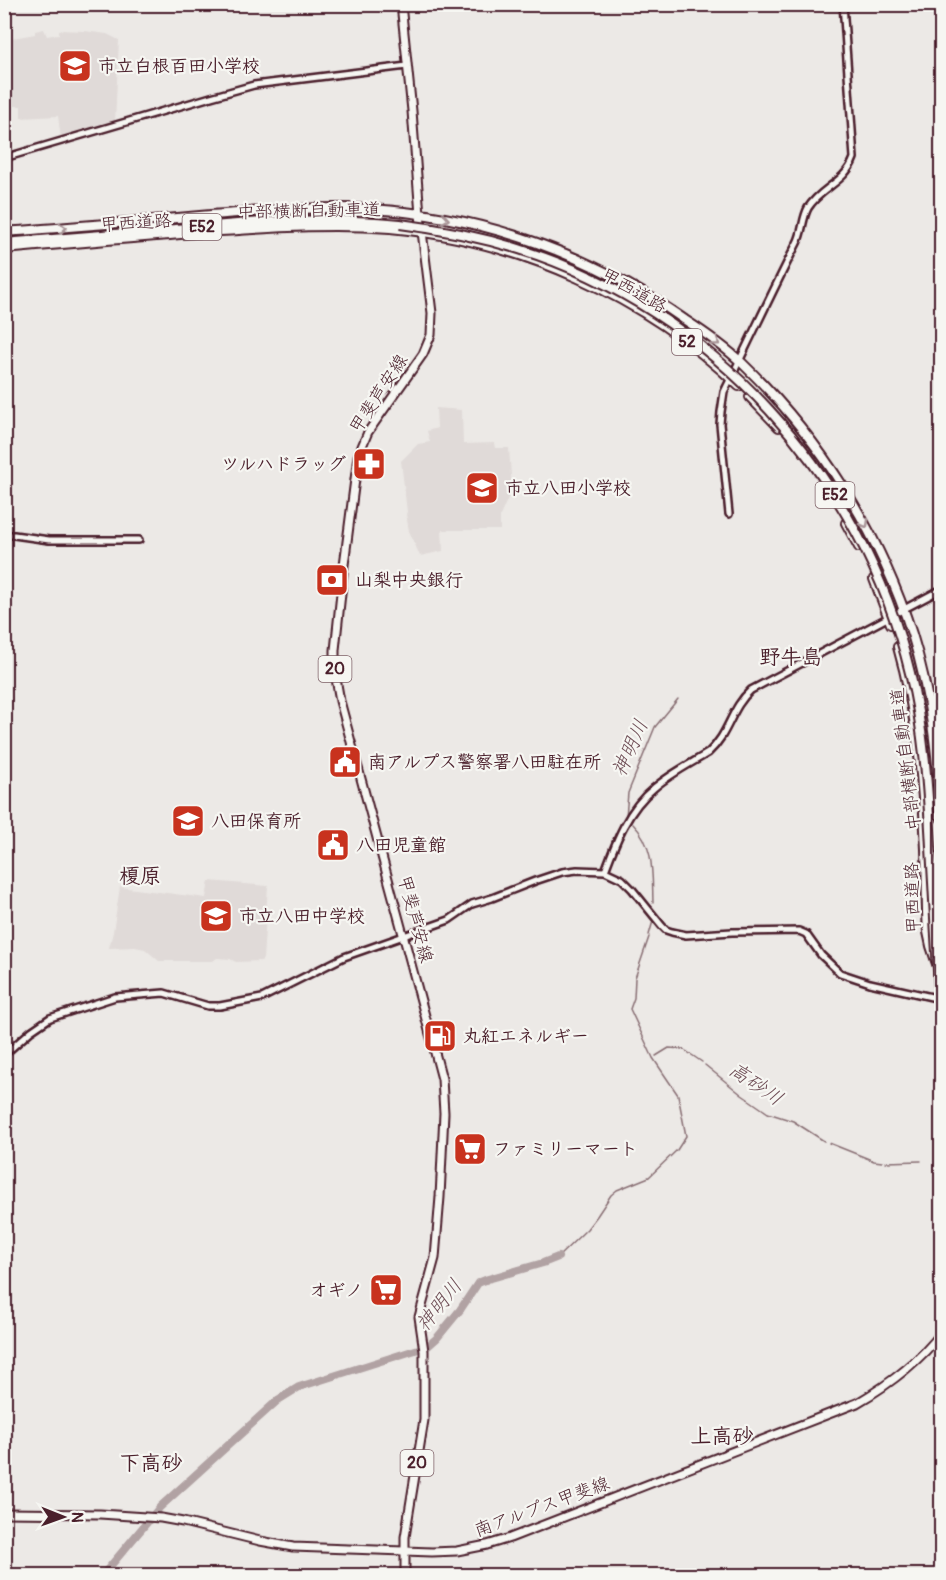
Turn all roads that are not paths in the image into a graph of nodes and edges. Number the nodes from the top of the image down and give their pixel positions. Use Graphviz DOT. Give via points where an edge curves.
graph roads {
  1 [pos="401,4"];
  2 [pos="843,4"];
  3 [pos="407,66"];
  4 [pos="4,158"];
  5 [pos="420,215"];
  6 [pos="4,232"];
  7 [pos="422,232"];
  8 [pos="4,246"];
  9 [pos="740,362"];
  10 [pos="731,378"];
  11 [pos="729,514"];
  12 [pos="4,535"];
  13 [pos="139,540"];
  14 [pos="942,589"];
  15 [pos="903,608"];
  16 [pos="889,616"];
  17 [pos="942,819"];
  18 [pos="605,872"];
  19 [pos="404,936"];
  20 [pos="942,974"];
  21 [pos="941,1003"];
  22 [pos="942,1027"];
  23 [pos="4,1055"];
  24 [pos="942,1332"];
  25 [pos="4,1513"];
  26 [pos="404,1551"];
  27 [pos="405,1575"];
  1 -- 3 [label="main road, 甲斐芦安線 / 20"];
  2 -- 9 [label="street" via="854,158 845,174 809,206 798,242"];
  3 -- 4 [label="street" via="254,86"];
  3 -- 5 [label="main road, 甲斐芦安線 / 20"];
  6 -- 5 [label="highway, 甲西道路 / 52, one-way" via="300,209 373,209"];
  5 -- 7 [label="main road, 甲斐芦安線 / 20"];
  5 -- 9 [label="highway, 甲西道路 / 52, one-way" via="517,236 587,263 676,314"];
  7 -- 8 [label="highway, 甲西道路 / 52" via="347,225 299,226"];
  7 -- 10 [label="highway, 甲西道路 / 52" via="495,248 573,275 667,327"];
  7 -- 19 [label="main road, 甲斐芦安線 / 20" via="431,335 423,354 368,432 358,456 334,662 340,701"];
  8 -- 21 [label="highway, 中部横断自動車道 / E52, bridge" via="293,220 400,224 462,234 521,250 579,273 640,305 703,348 778,419 826,482 862,542 887,597 904,649 920,727"];
  9 -- 10 [label="street"];
  9 -- 15 [label="highway, 甲西道路 / 52, one-way" via="830,465 875,542"];
  10 -- 11 [label="street" via="724,392 720,424"];
  10 -- 16 [label="highway, 甲西道路 / 52" via="776,423 813,469 861,549"];
  12 -- 13 [label="street" via="49,540"];
  14 -- 15 [label="street"];
  15 -- 16 [label="street"];
  15 -- 17 [label="highway, 甲西道路 / 52" via="928,701"];
  16 -- 18 [label="street" via="752,690 740,702 714,748 653,789 636,807"];
  16 -- 20 [label="highway, 甲西道路 / 52" via="916,730 924,813 928,932"];
  18 -- 19 [label="street" via="562,872 472,904 449,920"];
  18 -- 21 [label="street" via="622,879 666,930 686,934 799,931 840,973 936,998"];
  19 -- 23 [label="street" via="344,957 251,1002 208,1006 164,993 110,998 50,1018"];
  19 -- 26 [label="main road, 甲斐芦安線 / 20" via="444,1093 435,1258 419,1317 424,1351 424,1420"];
  21 -- 22 [label="highway, 中部横断自動車道 / E52"];
  24 -- 26 [label="main road, 南アルプス甲斐線" via="905,1370 881,1389 849,1406 510,1538 457,1551"];
  25 -- 26 [label="main road, 南アルプス甲斐線" via="158,1518 293,1547"];
  26 -- 27 [label="main road, 甲斐芦安線 / 20"];
}
